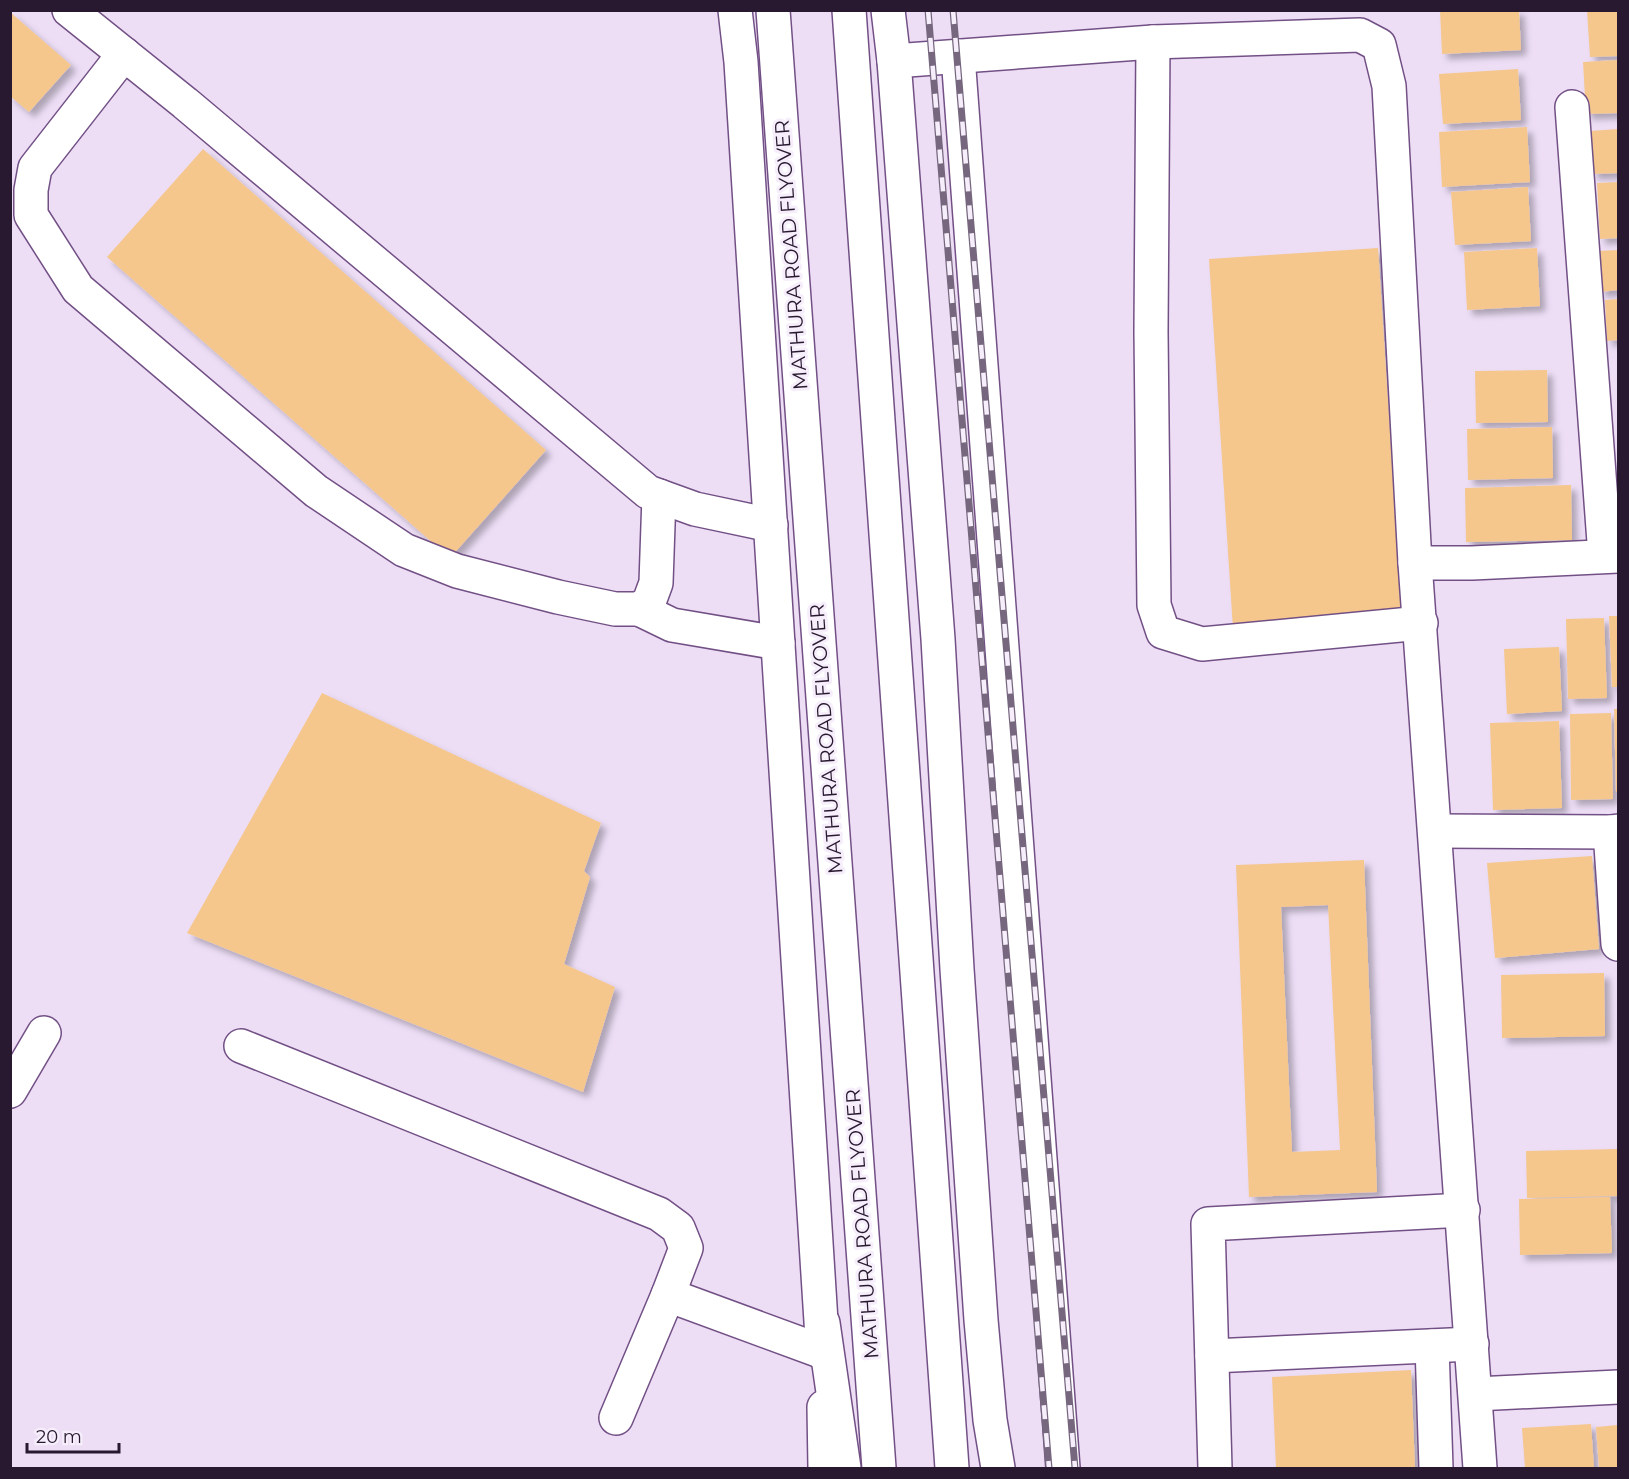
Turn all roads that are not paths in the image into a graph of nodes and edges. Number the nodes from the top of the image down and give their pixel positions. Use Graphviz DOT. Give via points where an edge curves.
graph roads {
  1 [pos="69,10"];
  2 [pos="735,10"];
  3 [pos="773,10"];
  4 [pos="849,10"];
  5 [pos="888,10"];
  6 [pos="1153,42"];
  7 [pos="124,54"];
  8 [pos="958,56"];
  9 [pos="894,60"];
  10 [pos="1572,107"];
  11 [pos="659,496"];
  12 [pos="771,525"];
  13 [pos="1612,556"];
  14 [pos="1415,562"];
  15 [pos="639,609"];
  16 [pos="1421,623"];
  17 [pos="778,643"];
  18 [pos="1436,831"];
  19 [pos="1614,832"];
  20 [pos="1618,944"];
  21 [pos="44,1033"];
  22 [pos="241,1046"];
  23 [pos="10,1091"];
  24 [pos="1463,1210"];
  25 [pos="668,1295"];
  26 [pos="823,1337"];
  27 [pos="1472,1344"];
  28 [pos="1432,1346"];
  29 [pos="1212,1356"];
  30 [pos="1618,1387"];
  31 [pos="1476,1394"];
  32 [pos="616,1418"];
  33 [pos="825,1468"];
  34 [pos="844,1468"];
  35 [pos="879,1468"];
  36 [pos="952,1468"];
  37 [pos="998,1468"];
  38 [pos="1063,1468"];
  39 [pos="1215,1468"];
  40 [pos="1436,1468"];
  41 [pos="1480,1468"];
  1 -- 7 [label="main road"];
  2 -- 12 [label="main road"];
  3 -- 35 [label="main road, MATHURA ROAD FLYOVER"];
  4 -- 36 [label="main road"];
  5 -- 9 [label="main road"];
  6 -- 8 [label="main road"];
  6 -- 14 [label="main road" via="1360,35 1379,45 1389,86"];
  6 -- 16 [label="main road" via="1154,605 1163,632 1202,644"];
  7 -- 11 [label="main road" via="648,492"];
  7 -- 15 [label="main road" via="34,168 30,215 78,289 316,491 404,550 457,571 558,597 615,609"];
  8 -- 9 [label="main road"];
  8 -- 38 [label="main road"];
  9 -- 37 [label="main road" via="938,639 981,1320"];
  10 -- 13 [label="main road"];
  11 -- 12 [label="main road" via="695,509"];
  11 -- 15 [label="main road" via="656,583 649,602"];
  12 -- 17 [label="main road"];
  13 -- 14 [label="main road"];
  14 -- 16 [label="main road"];
  15 -- 17 [label="main road" via="672,625"];
  16 -- 18 [label="main road"];
  17 -- 26 [label="main road"];
  18 -- 19 [label="main road"];
  18 -- 24 [label="main road"];
  19 -- 20 [label="main road"];
  21 -- 23 [label="main road"];
  22 -- 25 [label="main road" via="659,1214 678,1228 686,1248"];
  24 -- 27 [label="main road"];
  24 -- 29 [label="main road" via="1208,1224"];
  25 -- 26 [label="main road"];
  25 -- 32 [label="main road"];
  26 -- 33 [label="main road"];
  26 -- 34 [label="main road"];
  27 -- 28 [label="main road"];
  27 -- 31 [label="main road"];
  28 -- 29 [label="main road"];
  28 -- 40 [label="main road"];
  29 -- 39 [label="main road"];
  30 -- 31 [label="main road"];
  31 -- 41 [label="main road"];
}
